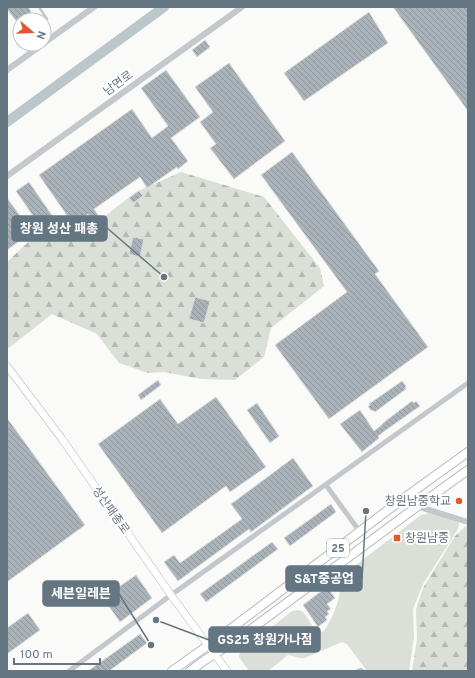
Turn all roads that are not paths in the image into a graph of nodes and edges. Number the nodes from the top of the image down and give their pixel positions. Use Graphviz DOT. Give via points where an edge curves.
graph roads {
  1 [pos="94,7"];
  2 [pos="242,7"];
  3 [pos="52,38"];
  4 [pos="33,52"];
  5 [pos="7,70"];
  6 [pos="7,176"];
  7 [pos="7,366"];
  8 [pos="468,383"];
  9 [pos="468,452"];
  10 [pos="468,470"];
  11 [pos="326,485"];
  12 [pos="400,501"];
  13 [pos="417,506"];
  14 [pos="468,522"];
  15 [pos="360,532"];
  16 [pos="171,595"];
  17 [pos="208,645"];
  18 [pos="215,654"];
  19 [pos="69,671"];
  20 [pos="172,671"];
  21 [pos="190,671"];
  22 [pos="227,671"];
  23 [pos="356,671"];
  24 [pos="364,671"];
  1 -- 3 [label="street"];
  2 -- 6 [label="street, 남면로"];
  4 -- 5 [label="street"];
  7 -- 16 [label="main road, 성산패총로" via="62,439"];
  8 -- 11 [label="street"];
  9 -- 12 [label="main road, 25"];
  10 -- 13 [label="main road, 25"];
  11 -- 15 [label="street"];
  11 -- 16 [label="street"];
  12 -- 13 [label="street"];
  12 -- 15 [label="main road, 25"];
  13 -- 14 [label="street"];
  13 -- 18 [label="main road, 25"];
  15 -- 17 [label="main road, 25"];
  16 -- 17 [label="main road, 성산패총로"];
  16 -- 19 [label="street"];
  17 -- 18 [label="main road, 성산패총로"];
  17 -- 20 [label="main road, 25"];
  18 -- 21 [label="main road, 25"];
  18 -- 22 [label="main road, 성산패총로"];
  23 -- 24 [label="lane"];
}
